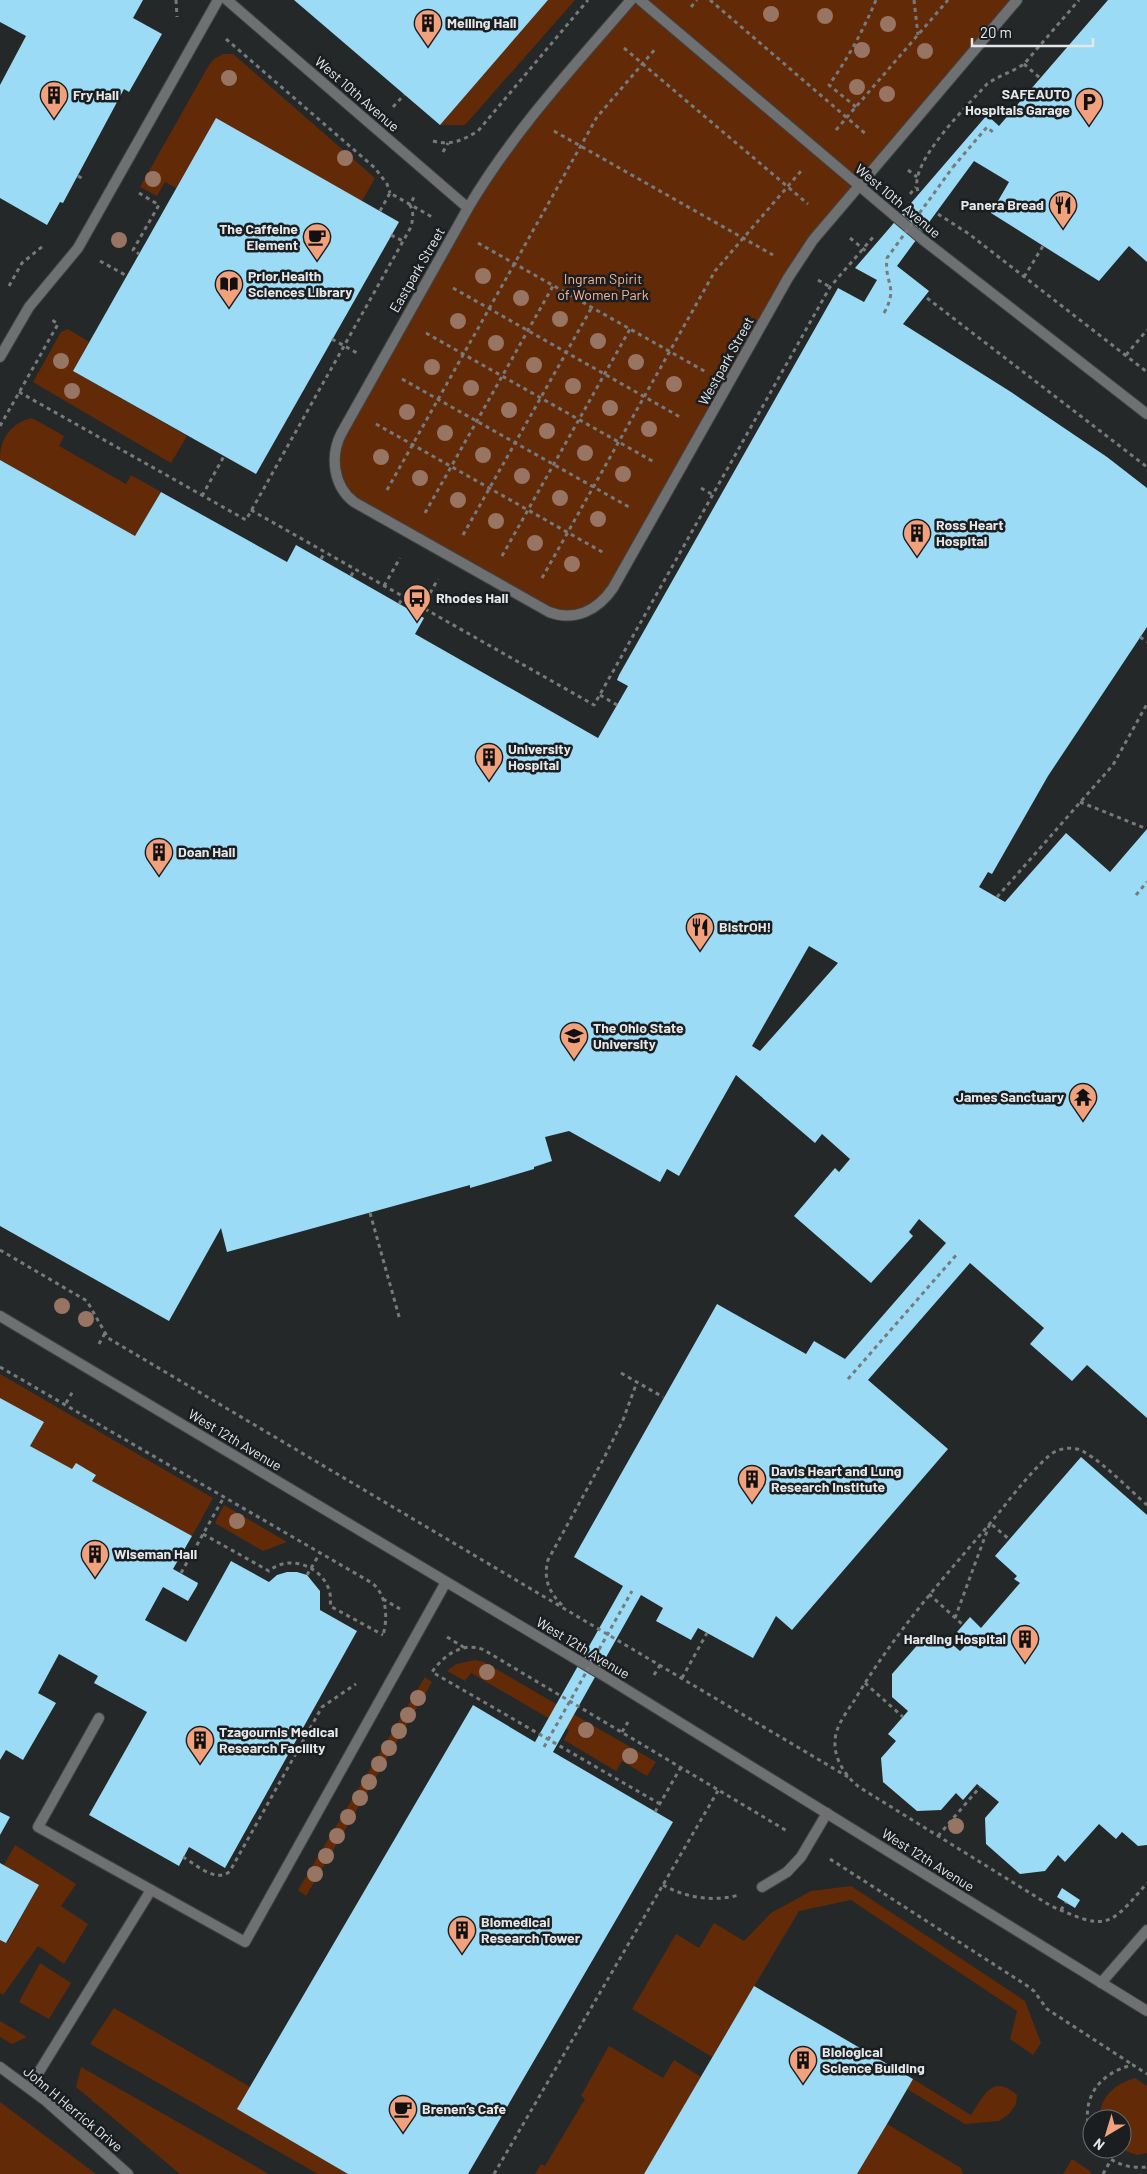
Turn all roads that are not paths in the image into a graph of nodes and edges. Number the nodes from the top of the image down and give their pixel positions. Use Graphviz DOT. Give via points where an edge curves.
graph roads {
  1 [pos="218,0"];
  2 [pos="227,0"];
  3 [pos="631,0"];
  4 [pos="640,0"];
  5 [pos="1017,0"];
  6 [pos="859,186"];
  7 [pos="468,208"];
  8 [pos="0,357"];
  9 [pos="1147,414"];
  10 [pos="432,546"];
  11 [pos="0,1316"];
  12 [pos="446,1582"];
  13 [pos="99,1718"];
  14 [pos="827,1813"];
  15 [pos="762,1887"];
  16 [pos="151,1890"];
  17 [pos="1147,1930"];
  18 [pos="1101,1983"];
  19 [pos="1147,2011"];
  20 [pos="0,2067"];
  21 [pos="29,2088"];
  22 [pos="128,2174"];
  1 -- 8 [label="street" via="78,248 29,307"];
  2 -- 7 [label="street, West 10th Avenue"];
  3 -- 7 [label="street, Eastpark Street" via="530,118"];
  4 -- 6 [label="street, West 10th Avenue"];
  5 -- 6 [label="street, Westpark Street"];
  6 -- 9 [label="street, West 10th Avenue" via="948,260"];
  6 -- 10 [label="street, Westpark Street" via="813,240 795,267 626,565 596,607 579,615 558,615"];
  7 -- 10 [label="street, Eastpark Street" via="337,442 335,468 347,496"];
  11 -- 12 [label="street, West 12th Avenue"];
  12 -- 14 [label="street, West 12th Avenue"];
  12 -- 16 [label="street" via="245,1942"];
  13 -- 16 [label="street" via="38,1826"];
  14 -- 15 [label="street" via="809,1845 786,1872"];
  14 -- 18 [label="street, West 12th Avenue"];
  16 -- 21 [label="street"];
  17 -- 18 [label="street"];
  18 -- 19 [label="street, West 12th Avenue"];
  20 -- 21 [label="street, John H Herrick Drive"];
  21 -- 22 [label="street, John H Herrick Drive"];
}
